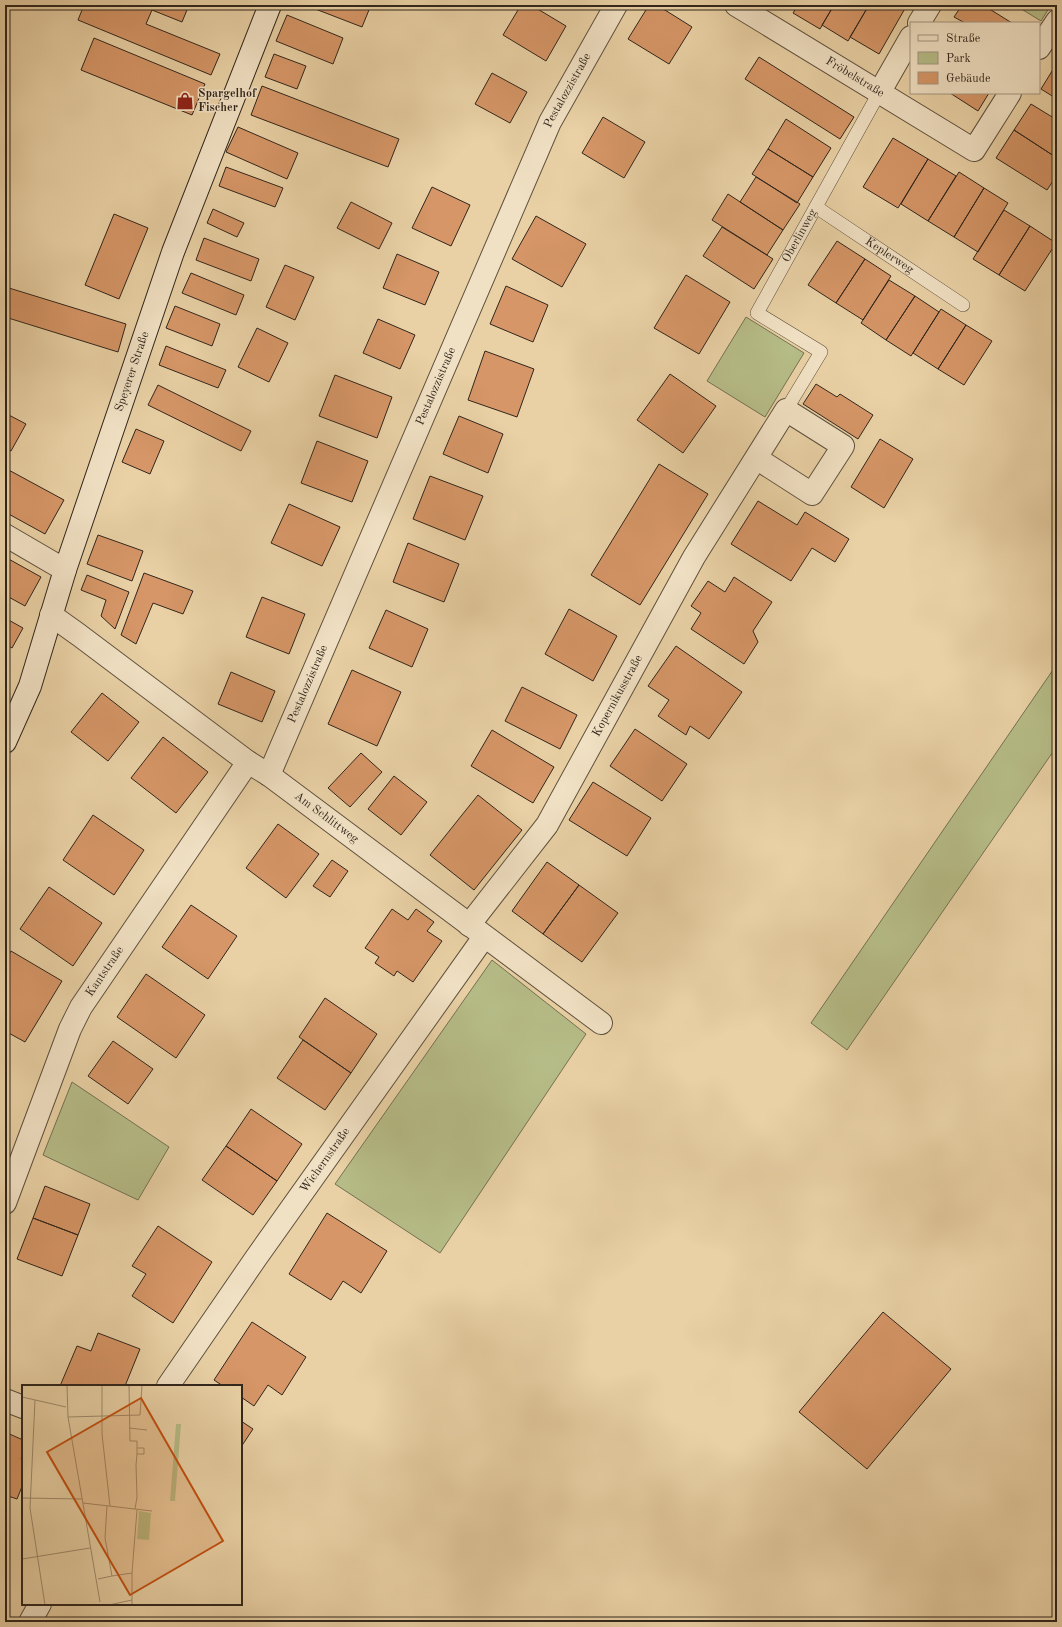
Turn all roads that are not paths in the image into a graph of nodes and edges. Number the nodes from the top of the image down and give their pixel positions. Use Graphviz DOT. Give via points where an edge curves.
graph roads {
  1 [pos="270,5"];
  2 [pos="616,5"];
  3 [pos="736,5"];
  4 [pos="930,5"];
  5 [pos="1057,20"];
  6 [pos="920,22"];
  7 [pos="910,39"];
  8 [pos="1040,46"];
  9 [pos="879,92"];
  10 [pos="1009,94"];
  11 [pos="816,207"];
  12 [pos="963,305"];
  13 [pos="821,352"];
  14 [pos="786,410"];
  15 [pos="756,458"];
  16 [pos="5,535"];
  17 [pos="65,570"];
  18 [pos="51,615"];
  19 [pos="5,742"];
  20 [pos="248,762"];
  21 [pos="269,775"];
  22 [pos="476,931"];
  23 [pos="601,1023"];
  24 [pos="5,1203"];
  25 [pos="169,1385"];
  26 [pos="5,1400"];
  27 [pos="22,1407"];
  28 [pos="39,1605"];
  29 [pos="30,1622"];
  1 -- 17 [label="street, Speyerer Straße" via="173,252"];
  2 -- 21 [label="street, Pestalozzistraße" via="550,122"];
  3 -- 9 [label="street, Fröbelstraße"];
  4 -- 6 [label="street"];
  5 -- 8 [label="street"];
  7 -- 9 [label="street"];
  9 -- 10 [label="street, Fröbelstraße" via="974,150"];
  9 -- 11 [label="lane, Oberlinweg"];
  11 -- 12 [label="lane, Keplerweg"];
  11 -- 13 [label="lane, Oberlinweg" via="757,312"];
  13 -- 14 [label="lane, Kopernikusstraße"];
  14 -- 15 [label="street, Kopernikusstraße"];
  14 -- 15 [label="street" via="843,446 812,494"];
  15 -- 22 [label="street, Kopernikusstraße" via="694,557 547,825"];
  16 -- 17 [label="street"];
  17 -- 18 [label="street, Speyerer Straße"];
  18 -- 19 [label="street, Speyerer Straße" via="30,686"];
  18 -- 20 [label="street, Am Schlittweg"];
  20 -- 21 [label="street, Am Schlittweg"];
  20 -- 24 [label="street, Kantstraße" via="81,1007 70,1029"];
  21 -- 22 [label="street, Am Schlittweg"];
  22 -- 23 [label="street, Am Schlittweg"];
  22 -- 25 [label="street, Wichernstraße"];
  26 -- 27 [label="street"];
  28 -- 29 [label="street"];
}
